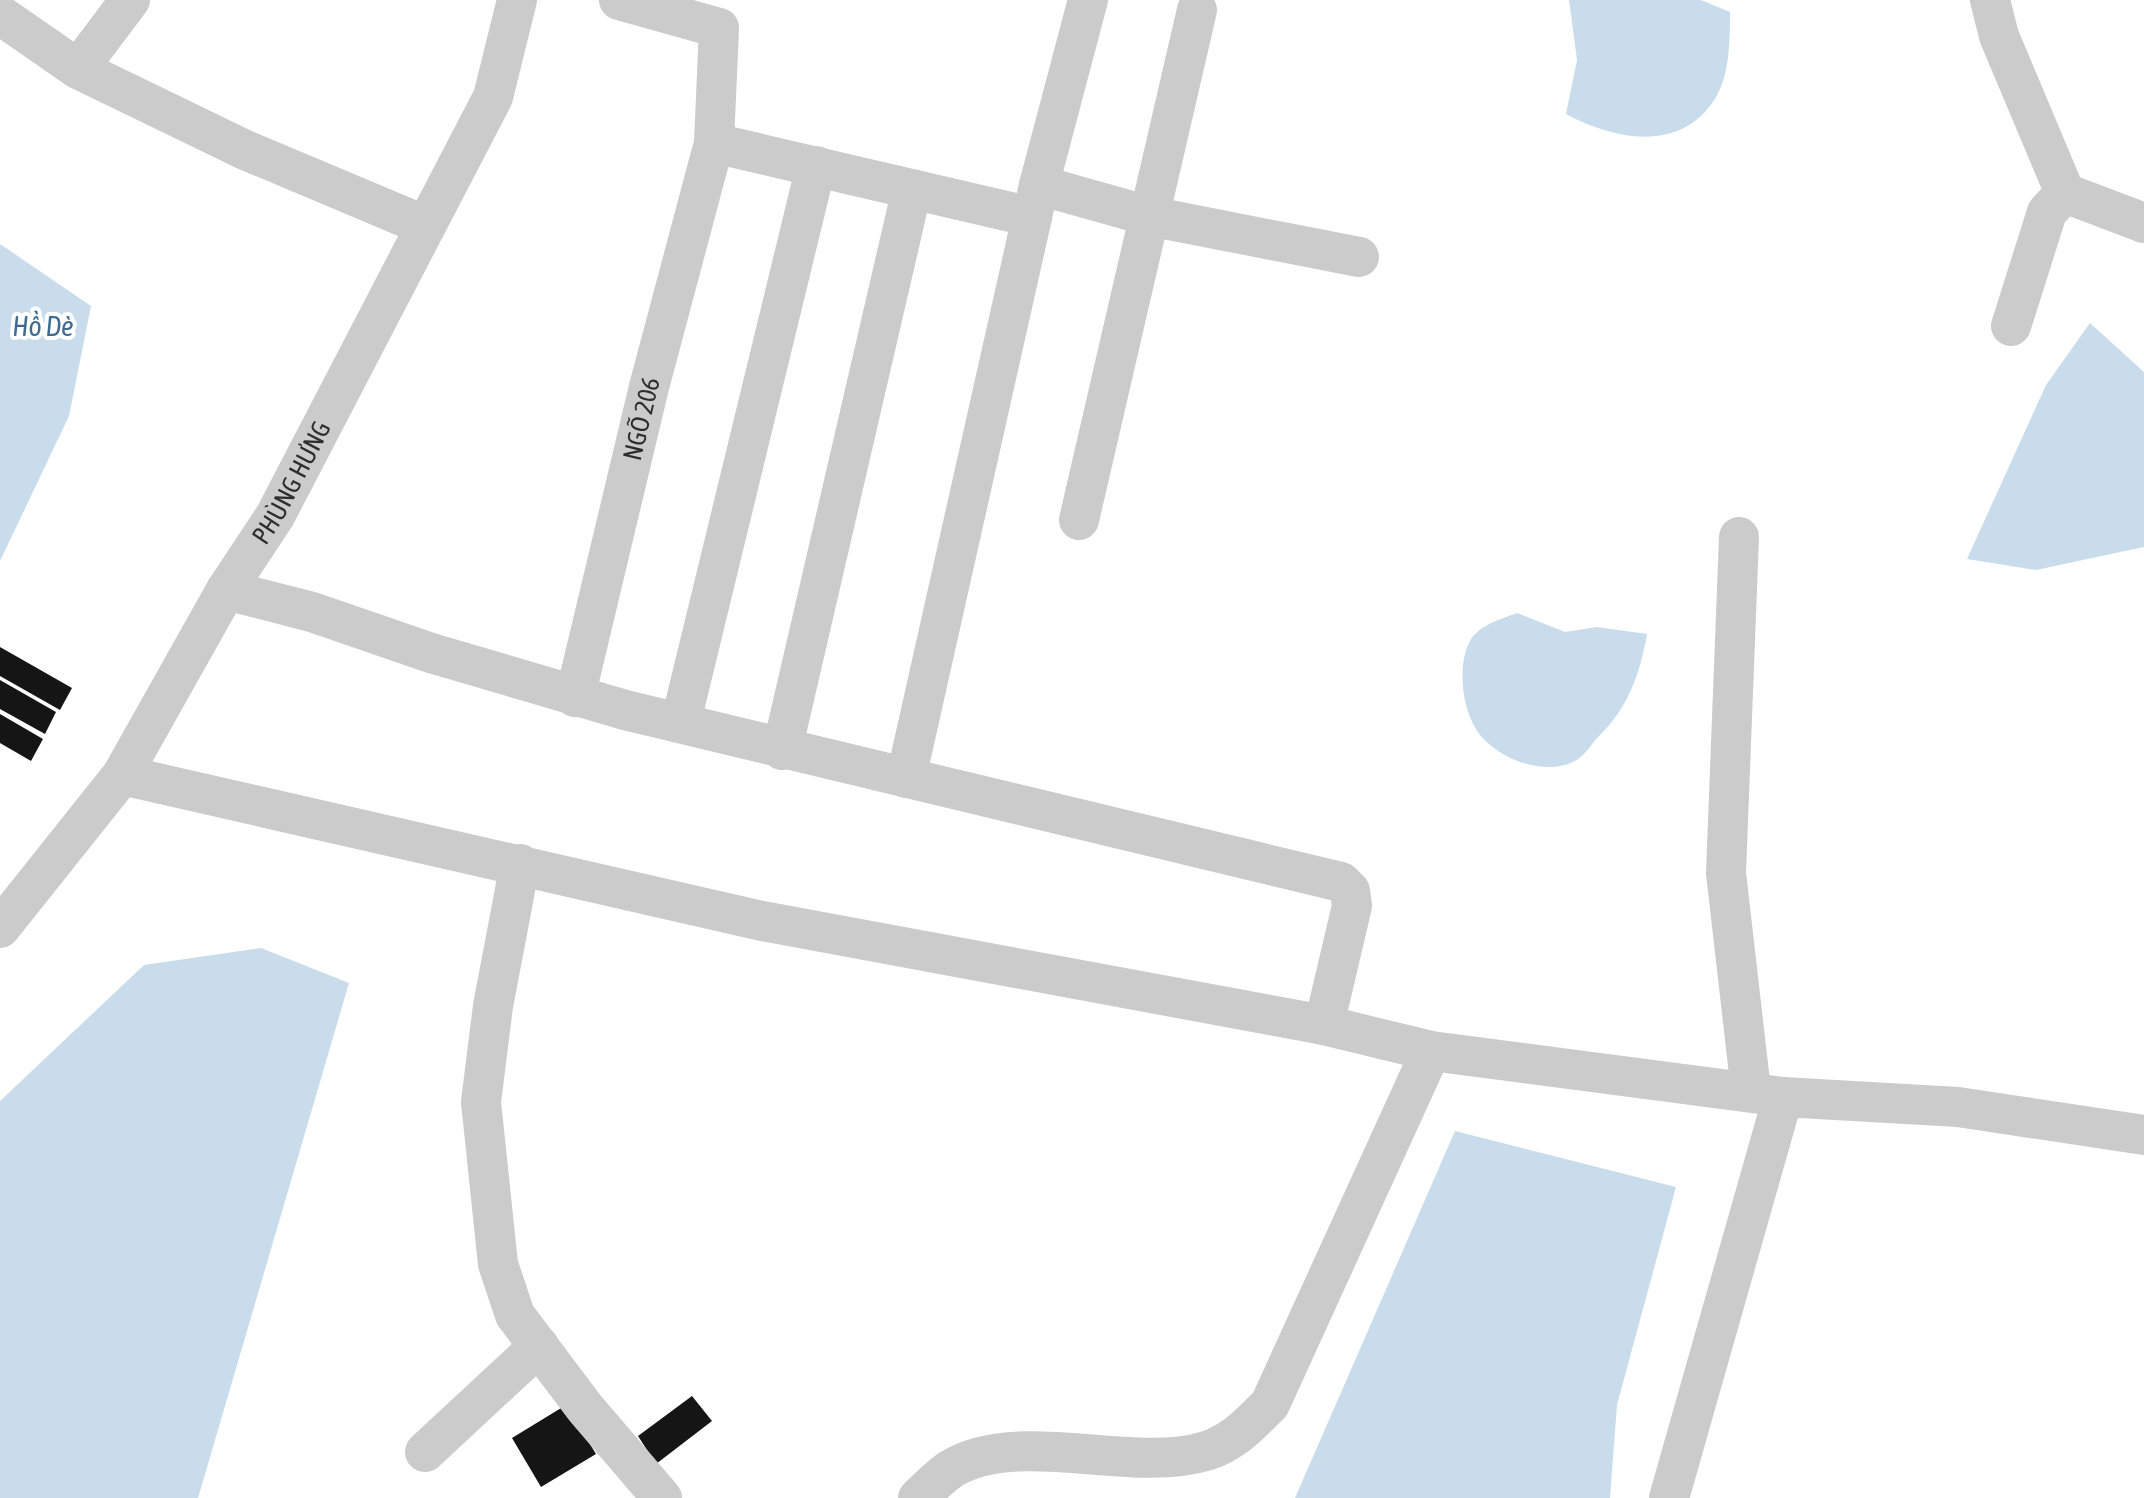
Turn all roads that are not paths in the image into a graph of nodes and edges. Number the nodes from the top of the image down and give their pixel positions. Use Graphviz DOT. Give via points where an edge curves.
graph roads {
  1 [pos="130,0"];
  2 [pos="517,0"];
  3 [pos="619,0"];
  4 [pos="1088,0"];
  5 [pos="1990,0"];
  6 [pos="1197,10"];
  7 [pos="720,14"];
  8 [pos="0,15"];
  9 [pos="78,69"];
  10 [pos="714,143"];
  11 [pos="816,166"];
  12 [pos="912,189"];
  13 [pos="2065,193"];
  14 [pos="1035,201"];
  15 [pos="1149,216"];
  16 [pos="2144,223"];
  17 [pos="426,226"];
  18 [pos="1359,257"];
  19 [pos="2011,326"];
  20 [pos="1079,520"];
  21 [pos="1739,537"];
  22 [pos="226,590"];
  23 [pos="575,697"];
  24 [pos="681,721"];
  25 [pos="782,750"];
  26 [pos="122,775"];
  27 [pos="906,778"];
  28 [pos="520,864"];
  29 [pos="0,928"];
  30 [pos="1324,1025"];
  31 [pos="1431,1051"];
  32 [pos="1767,1094"];
  33 [pos="2144,1135"];
  34 [pos="539,1346"];
  35 [pos="425,1452"];
  36 [pos="662,1498"];
  37 [pos="918,1498"];
  38 [pos="1669,1498"];
  1 -- 9 [label="street"];
  2 -- 17 [label="street, PHÙNG HƯNG" via="493,97"];
  3 -- 7 [label="street"];
  4 -- 14 [label="street"];
  5 -- 13 [label="street" via="1999,36"];
  6 -- 15 [label="street"];
  7 -- 10 [label="street, NGÕ 206"];
  8 -- 9 [label="street"];
  9 -- 17 [label="street" via="243,149"];
  10 -- 11 [label="street"];
  10 -- 23 [label="street, NGÕ 206"];
  11 -- 12 [label="street"];
  11 -- 24 [label="street"];
  12 -- 14 [label="street"];
  12 -- 25 [label="street"];
  13 -- 16 [label="street"];
  13 -- 19 [label="street" via="2047,212"];
  14 -- 15 [label="street"];
  14 -- 27 [label="street"];
  15 -- 18 [label="street"];
  15 -- 20 [label="street"];
  17 -- 22 [label="street, PHÙNG HƯNG" via="275,516"];
  21 -- 32 [label="street" via="1726,873"];
  22 -- 23 [label="street" via="312,612"];
  22 -- 26 [label="street, PHÙNG HƯNG"];
  23 -- 24 [label="street"];
  24 -- 25 [label="street"];
  25 -- 27 [label="street"];
  26 -- 28 [label="street"];
  26 -- 29 [label="street, PHÙNG HƯNG"];
  27 -- 30 [label="street" via="1341,882 1350,891 1352,906"];
  28 -- 30 [label="street" via="762,921"];
  28 -- 34 [label="street" via="481,1102 498,1264 515,1315"];
  30 -- 31 [label="street"];
  31 -- 32 [label="street"];
  31 -- 37 [label="street" via="1270,1404 1242,1433 1206,1451 1153,1458 1012,1453 972,1461 951,1470"];
  32 -- 33 [label="street" via="1958,1107"];
  32 -- 38 [label="street"];
  34 -- 35 [label="street"];
  34 -- 36 [label="street"];
}
